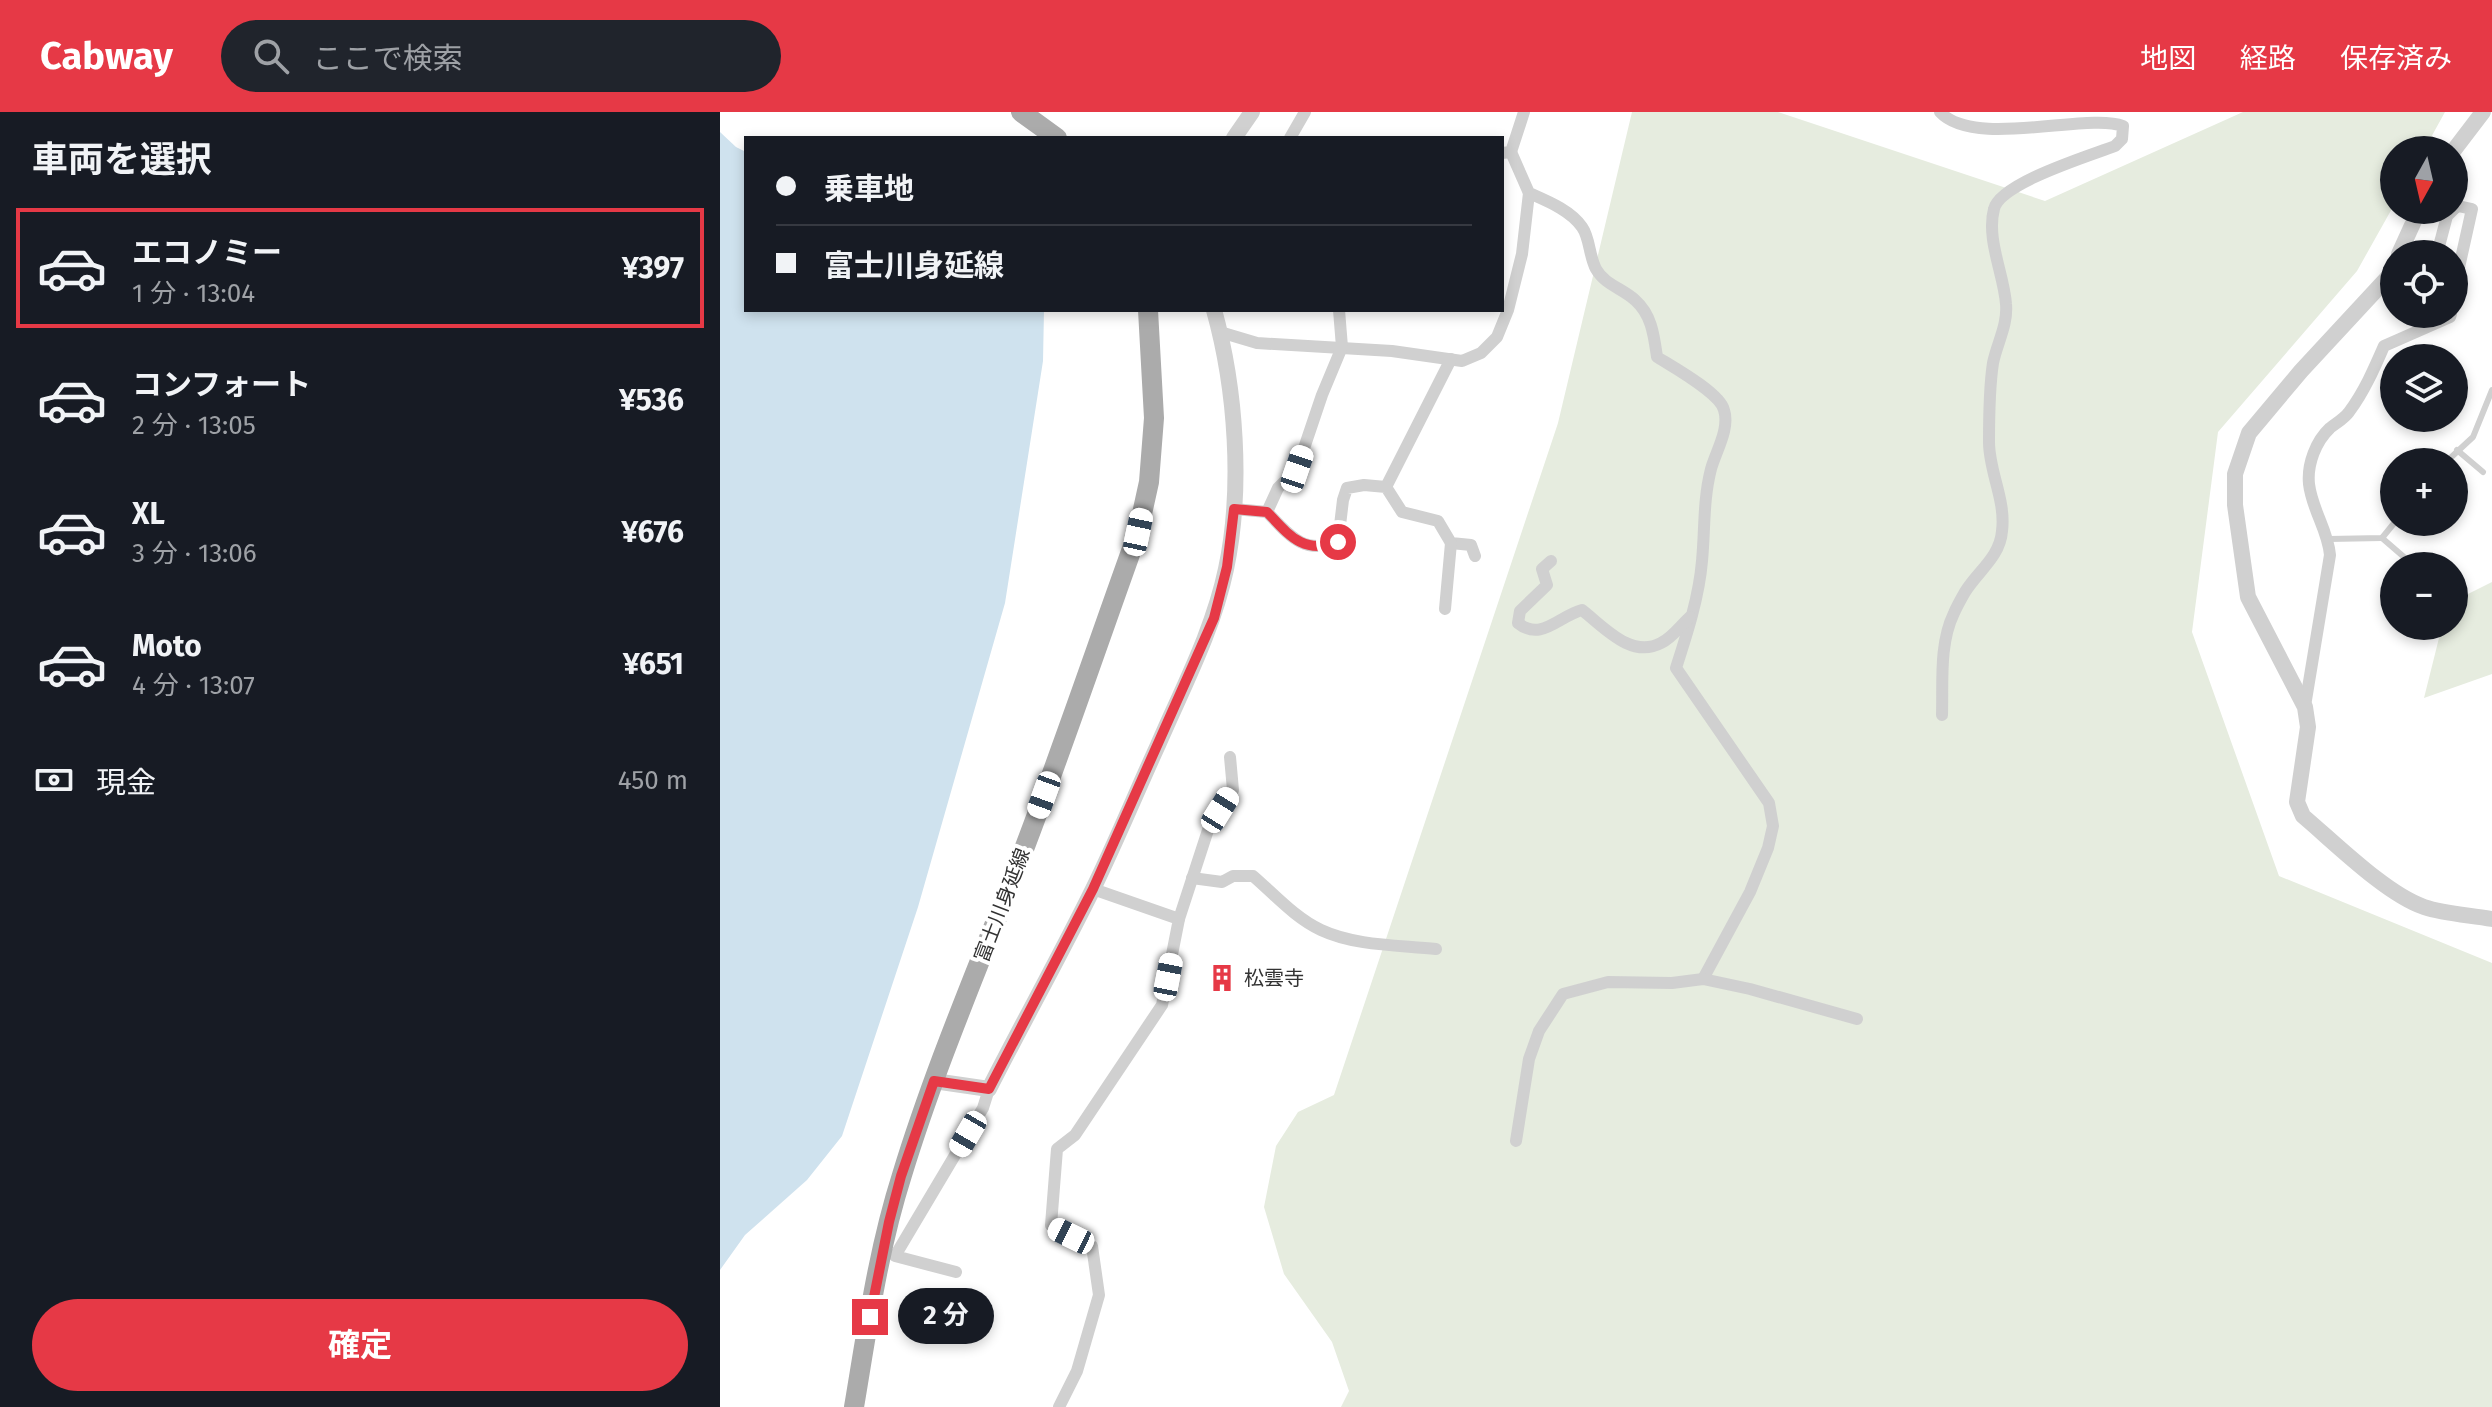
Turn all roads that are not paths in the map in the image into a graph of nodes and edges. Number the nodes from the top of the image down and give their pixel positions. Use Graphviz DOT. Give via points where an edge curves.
graph roads {
  1 [pos="1021,112"];
  2 [pos="1252,112"];
  3 [pos="1305,112"];
  4 [pos="1524,112"];
  5 [pos="1940,112"];
  6 [pos="2483,112"];
  7 [pos="1054,136"];
  8 [pos="1235,136"];
  9 [pos="1291,136"];
  10 [pos="2465,136"];
  11 [pos="1507,152"];
  12 [pos="1529,193"];
  13 [pos="2468,208"];
  14 [pos="2465,240"];
  15 [pos="2380,287"];
  16 [pos="1148,312"];
  17 [pos="1215,312"];
  18 [pos="1339,312"];
  19 [pos="2425,328"];
  20 [pos="1220,332"];
  21 [pos="1342,347"];
  22 [pos="1451,359"];
  23 [pos="2492,390"];
  24 [pos="2459,448"];
  25 [pos="2468,459"];
  26 [pos="2483,472"];
  27 [pos="1386,487"];
  28 [pos="1234,509"];
  29 [pos="1267,512"];
  30 [pos="2382,538"];
  31 [pos="2329,539"];
  32 [pos="1451,543"];
  33 [pos="2398,552"];
  34 [pos="1475,556"];
  35 [pos="1551,561"];
  36 [pos="1445,609"];
  37 [pos="1690,617"];
  38 [pos="2305,707"];
  39 [pos="1942,715"];
  40 [pos="1230,757"];
  41 [pos="1192,878"];
  42 [pos="1093,889"];
  43 [pos="1179,919"];
  44 [pos="2492,919"];
  45 [pos="1436,949"];
  46 [pos="1703,979"];
  47 [pos="1857,1019"];
  48 [pos="934,1081"];
  49 [pos="989,1089"];
  50 [pos="1516,1141"];
  51 [pos="956,1272"];
  52 [pos="854,1407"];
  53 [pos="1059,1407"];
  1 -- 7 [label="main road"];
  2 -- 8 [label="street"];
  3 -- 9 [label="street"];
  4 -- 11 [label="street"];
  5 -- 39 [label="street" via="1959,125 2095,116 2123,126 2115,146 2020,183 2002,194 1994,208 1993,243 2007,305 1993,362 1989,447 2004,514 2002,537 1951,617 1944,648"];
  6 -- 10 [label="street"];
  11 -- 12 [label="street"];
  12 -- 22 [label="street" via="1522,254 1497,337 1481,353 1462,361"];
  12 -- 37 [label="street" via="1556,204 1582,227 1595,268 1647,313 1657,357 1715,396 1724,408 1724,429 1704,506 1702,563"];
  13 -- 14 [label="street" via="2472,209"];
  15 -- 38 [label="street" via="2249,433 2235,474 2248,597"];
  16 -- 48 [label="main road, 富士川身延線" via="1154,418 1138,532"];
  17 -- 20 [label="street"];
  18 -- 21 [label="street"];
  19 -- 31 [label="street" via="2384,346 2347,415 2313,452 2309,484"];
  20 -- 21 [label="street" via="1257,343"];
  20 -- 28 [label="street" via="1234,442"];
  21 -- 22 [label="street"];
  21 -- 29 [label="street" via="1297,469 1278,488"];
  22 -- 27 [label="street"];
  23 -- 24 [label="lane" via="2473,437"];
  25 -- 26 [label="lane"];
  27 -- 29 [label="street" via="1347,488 1338,542 1325,546 1295,541"];
  27 -- 32 [label="street" via="1402,512 1438,521"];
  28 -- 29 [label="street"];
  28 -- 42 [label="street" via="1214,618"];
  30 -- 31 [label="lane"];
  30 -- 33 [label="lane"];
  31 -- 38 [label="street"];
  32 -- 34 [label="street" via="1471,545"];
  32 -- 36 [label="street"];
  35 -- 37 [label="street" via="1542,569 1547,585 1520,611 1518,623 1525,628 1546,629 1582,610 1628,646 1645,649 1662,643"];
  37 -- 46 [label="street" via="1676,668 1769,803 1773,826 1750,892"];
  38 -- 44 [label="street" via="2308,727 2297,802 2303,816 2408,900"];
  40 -- 41 [label="street" via="1233,790 1208,830"];
  41 -- 43 [label="street"];
  41 -- 45 [label="street" via="1222,882 1253,876 1322,931 1353,940"];
  42 -- 43 [label="street"];
  42 -- 49 [label="street"];
  43 -- 53 [label="street" via="1162,1005 1075,1135 1057,1149 1051,1225 1092,1246 1099,1295 1077,1371"];
  46 -- 47 [label="street"];
  46 -- 50 [label="street" via="1608,982 1563,994 1539,1031 1529,1059"];
  48 -- 49 [label="street"];
  48 -- 52 [label="main road, 富士川身延線" via="889,1222"];
  49 -- 51 [label="street" via="983,1108 895,1256"];
}
